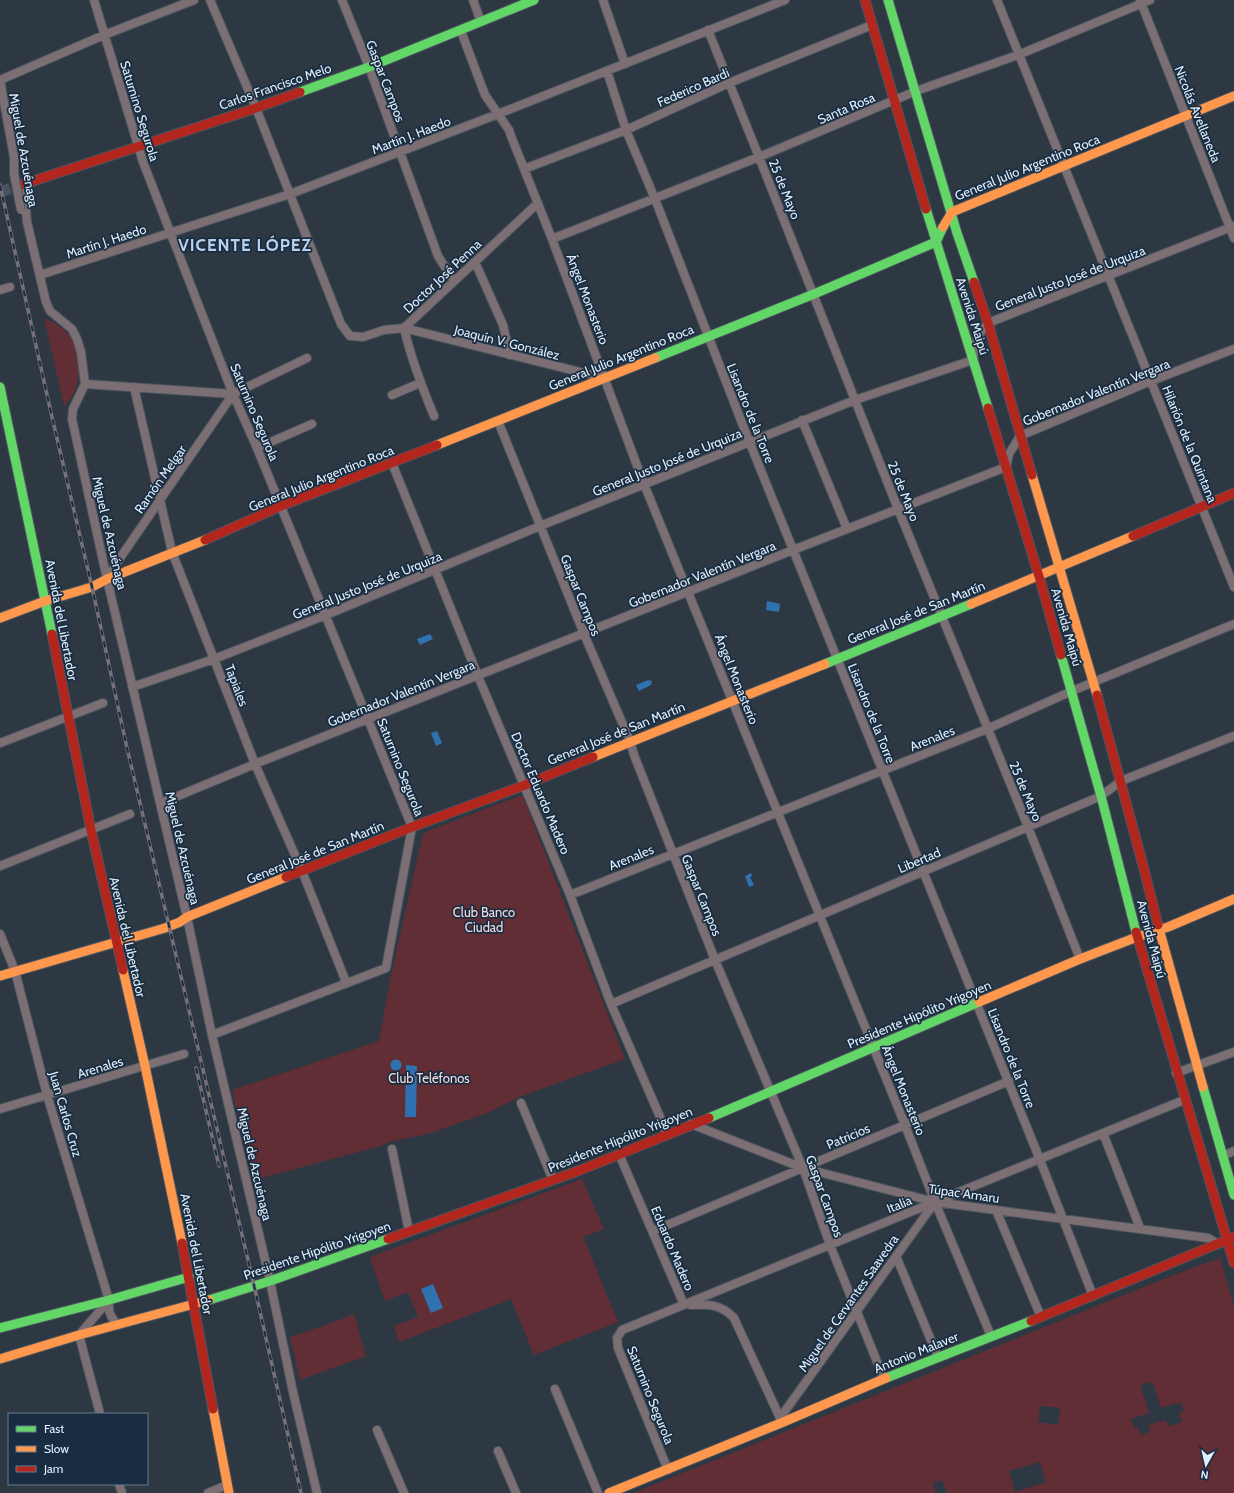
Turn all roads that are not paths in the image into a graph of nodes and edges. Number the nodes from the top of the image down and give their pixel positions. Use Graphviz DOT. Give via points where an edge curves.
graph roads {
  1 [pos="94,0"];
  2 [pos="194,0"];
  3 [pos="210,0"];
  4 [pos="342,0"];
  5 [pos="473,0"];
  6 [pos="534,0"];
  7 [pos="603,0"];
  8 [pos="785,0"];
  9 [pos="865,0"];
  10 [pos="888,0"];
  11 [pos="997,0"];
  12 [pos="1150,0"];
  13 [pos="1141,2"];
  14 [pos="482,22"];
  15 [pos="872,25"];
  16 [pos="708,30"];
  17 [pos="461,31"];
  18 [pos="104,36"];
  19 [pos="1018,55"];
  20 [pos="625,64"];
  21 [pos="369,67"];
  22 [pos="606,71"];
  23 [pos="0,80"];
  24 [pos="729,83"];
  25 [pos="916,91"];
  26 [pos="1234,96"];
  27 [pos="895,100"];
  28 [pos="256,108"];
  29 [pos="0,111"];
  30 [pos="498,114"];
  31 [pos="1186,115"];
  32 [pos="9,130"];
  33 [pos="626,130"];
  34 [pos="138,146"];
  35 [pos="400,152"];
  36 [pos="759,157"];
  37 [pos="1064,166"];
  38 [pos="524,169"];
  39 [pos="35,181"];
  40 [pos="21,185"];
  41 [pos="290,194"];
  42 [pos="655,199"];
  43 [pos="538,203"];
  44 [pos="952,212"];
  45 [pos="27,222"];
  46 [pos="1232,226"];
  47 [pos="170,232"];
  48 [pos="1234,238"];
  49 [pos="552,239"];
  50 [pos="936,242"];
  51 [pos="475,262"];
  52 [pos="40,275"];
  53 [pos="1108,276"];
  54 [pos="454,281"];
  55 [pos="10,287"];
  56 [pos="0,290"];
  57 [pos="814,294"];
  58 [pos="988,323"];
  59 [pos="404,328"];
  60 [pos="708,336"];
  61 [pos="1234,349"];
  62 [pos="510,355"];
  63 [pos="307,358"];
  64 [pos="973,360"];
  65 [pos="604,378"];
  66 [pos="1151,381"];
  67 [pos="420,383"];
  68 [pos="85,384"];
  69 [pos="0,387"];
  70 [pos="134,387"];
  71 [pos="233,394"];
  72 [pos="392,395"];
  73 [pos="856,400"];
  74 [pos="434,416"];
  75 [pos="802,420"];
  76 [pos="498,421"];
  77 [pos="312,424"];
  78 [pos="9,431"];
  79 [pos="0,435"];
  80 [pos="1020,436"];
  81 [pos="749,442"];
  82 [pos="257,448"];
  83 [pos="392,463"];
  84 [pos="1006,467"];
  85 [pos="644,484"];
  86 [pos="1234,493"];
  87 [pos="160,501"];
  88 [pos="281,506"];
  89 [pos="1202,506"];
  90 [pos="898,508"];
  91 [pos="540,526"];
  92 [pos="847,529"];
  93 [pos="794,550"];
  94 [pos="172,552"];
  95 [pos="1059,567"];
  96 [pos="435,570"];
  97 [pos="1038,575"];
  98 [pos="107,579"];
  99 [pos="1234,587"];
  100 [pos="688,592"];
  101 [pos="45,601"];
  102 [pos="326,615"];
  103 [pos="942,615"];
  104 [pos="0,618"];
  105 [pos="1234,624"];
  106 [pos="584,634"];
  107 [pos="214,659"];
  108 [pos="837,659"];
  109 [pos="478,676"];
  110 [pos="1094,683"];
  111 [pos="132,687"];
  112 [pos="1072,691"];
  113 [pos="732,700"];
  114 [pos="103,704"];
  115 [pos="68,716"];
  116 [pos="368,719"];
  117 [pos="987,729"];
  118 [pos="1234,736"];
  119 [pos="630,741"];
  120 [pos="0,743"];
  121 [pos="255,764"];
  122 [pos="883,770"];
  123 [pos="1121,781"];
  124 [pos="525,785"];
  125 [pos="1101,796"];
  126 [pos="161,803"];
  127 [pos="778,812"];
  128 [pos="130,814"];
  129 [pos="412,827"];
  130 [pos="1028,827"];
  131 [pos="91,830"];
  132 [pos="672,854"];
  133 [pos="0,866"];
  134 [pos="302,871"];
  135 [pos="924,871"];
  136 [pos="570,895"];
  137 [pos="1234,899"];
  138 [pos="820,915"];
  139 [pos="187,917"];
  140 [pos="1159,930"];
  141 [pos="0,934"];
  142 [pos="1137,937"];
  143 [pos="116,942"];
  144 [pos="1080,959"];
  145 [pos="715,960"];
  146 [pos="15,971"];
  147 [pos="0,976"];
  148 [pos="346,982"];
  149 [pos="977,1003"];
  150 [pos="611,1004"];
  151 [pos="212,1035"];
  152 [pos="874,1048"];
  153 [pos="1234,1052"];
  154 [pos="184,1054"];
  155 [pos="1197,1065"];
  156 [pos="145,1066"];
  157 [pos="1176,1073"];
  158 [pos="1008,1081"];
  159 [pos="771,1092"];
  160 [pos="47,1095"];
  161 [pos="1184,1100"];
  162 [pos="521,1103"];
  163 [pos="0,1109"];
  164 [pos="691,1124"];
  165 [pos="906,1125"];
  166 [pos="667,1133"];
  167 [pos="1103,1133"];
  168 [pos="392,1149"];
  169 [pos="1234,1151"];
  170 [pos="620,1154"];
  171 [pos="1222,1156"];
  172 [pos="1040,1160"];
  173 [pos="803,1168"];
  174 [pos="553,1180"];
  175 [pos="1234,1195"];
  176 [pos="935,1202"];
  177 [pos="996,1210"];
  178 [pos="1063,1219"];
  179 [pos="1140,1228"];
  180 [pos="409,1231"];
  181 [pos="653,1231"];
  182 [pos="1226,1240"];
  183 [pos="830,1245"];
  184 [pos="896,1256"];
  185 [pos="1234,1263"];
  186 [pos="189,1277"];
  187 [pos="270,1281"];
  188 [pos="1093,1296"];
  189 [pos="109,1300"];
  190 [pos="194,1304"];
  191 [pos="684,1305"];
  192 [pos="857,1311"];
  193 [pos="1041,1317"];
  194 [pos="118,1325"];
  195 [pos="0,1328"];
  196 [pos="622,1330"];
  197 [pos="79,1335"];
  198 [pos="991,1336"];
  199 [pos="938,1357"];
  200 [pos="0,1359"];
  201 [pos="884,1379"];
  202 [pos="555,1389"];
  203 [pos="100,1413"];
  204 [pos="781,1420"];
  205 [pos="377,1430"];
  206 [pos="498,1451"];
  207 [pos="668,1470"];
  208 [pos="228,1489"];
  209 [pos="208,1493"];
  210 [pos="317,1493"];
  211 [pos="404,1493"];
  212 [pos="516,1493"];
  213 [pos="598,1493"];
  214 [pos="609,1493"];
  1 -- 18 [label="street, Saturnino Segurola"];
  2 -- 18 [label="street"];
  3 -- 28 [label="street"];
  4 -- 21 [label="street, Gaspar Campos"];
  5 -- 14 [label="street"];
  6 -- 14 [label="street, Carlos Francisco Melo"];
  7 -- 20 [label="street"];
  8 -- 16 [label="street, Martín J. Haedo"];
  9 -- 15 [label="street, Avenida Maipú"];
  10 -- 25 [label="street, Avenida Maipú"];
  11 -- 19 [label="street, Hilarión de la Quintana"];
  12 -- 13 [label="street, Santa Rosa"];
  13 -- 19 [label="street, Santa Rosa"];
  13 -- 31 [label="street, Nicolás Avellaneda"];
  14 -- 17 [label="street, Carlos Francisco Melo"];
  15 -- 24 [label="street, Federico Bardi"];
  15 -- 27 [label="street, Avenida Maipú"];
  16 -- 20 [label="street, Martín J. Haedo"];
  16 -- 24 [label="street, 25 de Mayo"];
  17 -- 21 [label="street, Carlos Francisco Melo"];
  17 -- 30 [label="street, Ángel Monasterio" via="481,85"];
  18 -- 23 [label="street"];
  18 -- 34 [label="street, Saturnino Segurola"];
  19 -- 25 [label="street, Santa Rosa"];
  19 -- 37 [label="street, Hilarión de la Quintana"];
  20 -- 22 [label="street, Martín J. Haedo"];
  21 -- 28 [label="street, Carlos Francisco Melo"];
  21 -- 35 [label="street, Gaspar Campos"];
  22 -- 30 [label="street, Martín J. Haedo"];
  22 -- 33 [label="street, Lisandro de la Torre"];
  23 -- 32 [label="street, Miguel de Azcuénaga"];
  24 -- 33 [label="street, Federico Bardi"];
  24 -- 36 [label="street, 25 de Mayo"];
  25 -- 27 [label="street, Santa Rosa"];
  25 -- 44 [label="street, Avenida Maipú"];
  26 -- 31 [label="street, General Julio Argentino Roca"];
  27 -- 36 [label="street, Santa Rosa"];
  27 -- 50 [label="street, Avenida Maipú"];
  28 -- 34 [label="street, Carlos Francisco Melo"];
  28 -- 41 [label="street"];
  29 -- 32 [label="street"];
  30 -- 35 [label="street, Martín J. Haedo"];
  30 -- 38 [label="street, Ángel Monasterio" via="508,130"];
  31 -- 37 [label="street, General Julio Argentino Roca"];
  31 -- 46 [label="street, Nicolás Avellaneda"];
  32 -- 45 [label="street, Miguel de Azcuénaga, bridge" via="21,210"];
  33 -- 38 [label="street, Federico Bardi"];
  33 -- 42 [label="street, Lisandro de la Torre"];
  34 -- 39 [label="street, Carlos Francisco Melo"];
  34 -- 47 [label="street, Saturnino Segurola"];
  35 -- 41 [label="street, Martín J. Haedo"];
  35 -- 54 [label="street, Gaspar Campos" via="438,256"];
  36 -- 42 [label="street, Santa Rosa"];
  36 -- 57 [label="street, 25 de Mayo"];
  37 -- 44 [label="street, General Julio Argentino Roca"];
  37 -- 53 [label="street, Hilarión de la Quintana"];
  38 -- 43 [label="street, Ángel Monasterio"];
  39 -- 40 [label="street, Carlos Francisco Melo"];
  39 -- 45 [label="street, Miguel de Azcuénaga" via="24,190"];
  41 -- 47 [label="street, Martín J. Haedo"];
  41 -- 59 [label="street, Doctor José Penna" via="341,324 350,336 363,337 384,330"];
  42 -- 49 [label="street, Santa Rosa"];
  42 -- 60 [label="street, Lisandro de la Torre"];
  43 -- 49 [label="street, Ángel Monasterio"];
  43 -- 51 [label="street, Doctor José Penna"];
  44 -- 50 [label="street, General Julio Argentino Roca"];
  44 -- 58 [label="street, Avenida Maipú"];
  45 -- 52 [label="street, Miguel de Azcuénaga"];
  46 -- 48 [label="street, Nicolás Avellaneda"];
  46 -- 53 [label="street, General Justo José de Urquiza"];
  47 -- 52 [label="street, Martín J. Haedo"];
  47 -- 71 [label="street, Saturnino Segurola"];
  49 -- 65 [label="street, Ángel Monasterio"];
  50 -- 57 [label="street, General Julio Argentino Roca"];
  50 -- 64 [label="street, Avenida Maipú"];
  51 -- 54 [label="street, Doctor José Penna"];
  51 -- 62 [label="street" via="503,325"];
  52 -- 68 [label="street, Miguel de Azcuénaga" via="50,311 72,330 77,339 83,360"];
  53 -- 58 [label="street, General Justo José de Urquiza"];
  53 -- 66 [label="street, Hilarión de la Quintana"];
  54 -- 59 [label="street, Doctor José Penna"];
  55 -- 56 [label="street"];
  57 -- 60 [label="street, General Julio Argentino Roca"];
  57 -- 73 [label="street, 25 de Mayo"];
  58 -- 64 [label="street, General Justo José de Urquiza" via="979,332"];
  58 -- 80 [label="street, Avenida Maipú"];
  59 -- 62 [label="street, Joaquín V. González"];
  59 -- 67 [label="street"];
  60 -- 65 [label="street, General Julio Argentino Roca"];
  60 -- 81 [label="street, Lisandro de la Torre"];
  61 -- 66 [label="street, Gobernador Valentín Vergara"];
  62 -- 65 [label="street, Joaquín V. González"];
  63 -- 71 [label="street"];
  64 -- 73 [label="street, General Justo José de Urquiza"];
  64 -- 84 [label="street, Avenida Maipú"];
  65 -- 76 [label="street, General Julio Argentino Roca"];
  65 -- 85 [label="street, Ángel Monasterio"];
  66 -- 80 [label="street, Gobernador Valentín Vergara"];
  66 -- 89 [label="street, Hilarión de la Quintana"];
  67 -- 72 [label="street"];
  67 -- 74 [label="street"];
  68 -- 70 [label="street"];
  68 -- 98 [label="street, Miguel de Azcuénaga" via="72,419"];
  69 -- 78 [label="street, Avenida del Libertador"];
  70 -- 71 [label="street"];
  70 -- 87 [label="street, Tapiales"];
  71 -- 82 [label="street, Saturnino Segurola"];
  71 -- 87 [label="street, Ramón Melgar"];
  73 -- 75 [label="street, General Justo José de Urquiza"];
  73 -- 90 [label="street, 25 de Mayo"];
  75 -- 81 [label="street, General Justo José de Urquiza"];
  75 -- 92 [label="street"];
  76 -- 83 [label="street, General Julio Argentino Roca"];
  76 -- 91 [label="street, Gaspar Campos"];
  77 -- 82 [label="street"];
  78 -- 79 [label="street"];
  78 -- 101 [label="street, Avenida del Libertador"];
  80 -- 84 [label="street, Gobernador Valentín Vergara" via="1009,454"];
  80 -- 95 [label="street, Avenida Maipú"];
  81 -- 85 [label="street, General Justo José de Urquiza"];
  81 -- 93 [label="street, Lisandro de la Torre"];
  82 -- 88 [label="street, Saturnino Segurola"];
  83 -- 88 [label="street, General Julio Argentino Roca"];
  83 -- 96 [label="street, Doctor Eduardo Madero"];
  84 -- 90 [label="street, Gobernador Valentín Vergara"];
  84 -- 97 [label="street, Avenida Maipú"];
  85 -- 91 [label="street, General Justo José de Urquiza"];
  85 -- 100 [label="street, Ángel Monasterio"];
  86 -- 89 [label="street, General José de San Martín"];
  87 -- 94 [label="street, Tapiales"];
  87 -- 98 [label="street, Ramón Melgar"];
  88 -- 94 [label="street, General Julio Argentino Roca"];
  88 -- 102 [label="street, Saturnino Segurola"];
  89 -- 95 [label="street, General José de San Martín"];
  89 -- 99 [label="street, Hilarión de la Quintana"];
  90 -- 92 [label="street, Gobernador Valentín Vergara"];
  90 -- 103 [label="street, 25 de Mayo"];
  91 -- 96 [label="street, General Justo José de Urquiza"];
  91 -- 106 [label="street, Gaspar Campos"];
  92 -- 93 [label="street, Gobernador Valentín Vergara"];
  93 -- 100 [label="street, Gobernador Valentín Vergara"];
  93 -- 108 [label="street, Lisandro de la Torre"];
  94 -- 98 [label="street, General Julio Argentino Roca"];
  94 -- 107 [label="street, Tapiales"];
  95 -- 97 [label="street, General José de San Martín"];
  95 -- 110 [label="street, Avenida Maipú"];
  96 -- 102 [label="street, General Justo José de Urquiza"];
  96 -- 109 [label="street, Doctor Eduardo Madero"];
  97 -- 103 [label="street, General José de San Martín"];
  97 -- 112 [label="street, Avenida Maipú"];
  98 -- 101 [label="street, General Julio Argentino Roca" via="92,587"];
  98 -- 111 [label="street, Miguel de Azcuénaga"];
  100 -- 106 [label="street, Gobernador Valentín Vergara"];
  100 -- 113 [label="street, Ángel Monasterio"];
  101 -- 104 [label="street, General Julio Argentino Roca"];
  101 -- 115 [label="street, Avenida del Libertador"];
  102 -- 107 [label="street, General Justo José de Urquiza"];
  102 -- 116 [label="street, Saturnino Segurola"];
  103 -- 108 [label="street, General José de San Martín"];
  103 -- 117 [label="street, 25 de Mayo"];
  105 -- 110 [label="street, Arenales"];
  106 -- 109 [label="street, Gobernador Valentín Vergara"];
  106 -- 119 [label="street, Gaspar Campos"];
  107 -- 111 [label="street, General Justo José de Urquiza"];
  107 -- 121 [label="street, Tapiales"];
  108 -- 113 [label="street, General José de San Martín"];
  108 -- 122 [label="street, Lisandro de la Torre"];
  109 -- 116 [label="street, Gobernador Valentín Vergara"];
  109 -- 124 [label="street, Doctor Eduardo Madero"];
  110 -- 112 [label="street, Arenales"];
  110 -- 123 [label="street, Avenida Maipú"];
  111 -- 126 [label="street, Miguel de Azcuénaga"];
  112 -- 117 [label="street, Arenales"];
  112 -- 125 [label="street, Avenida Maipú"];
  113 -- 119 [label="street, General José de San Martín"];
  113 -- 127 [label="street, Ángel Monasterio"];
  114 -- 115 [label="street"];
  115 -- 120 [label="street"];
  115 -- 131 [label="street, Avenida del Libertador"];
  116 -- 121 [label="street, Gobernador Valentín Vergara"];
  116 -- 129 [label="street, Saturnino Segurola"];
  117 -- 122 [label="street, Arenales"];
  117 -- 130 [label="street, 25 de Mayo"];
  118 -- 123 [label="street, Libertad"];
  119 -- 124 [label="street, General José de San Martín"];
  119 -- 132 [label="street, Gaspar Campos"];
  121 -- 126 [label="street, Gobernador Valentín Vergara"];
  121 -- 134 [label="street, Tapiales"];
  122 -- 127 [label="street, Arenales"];
  122 -- 135 [label="street, Lisandro de la Torre"];
  123 -- 125 [label="street, Libertad"];
  123 -- 140 [label="street, Avenida Maipú"];
  124 -- 129 [label="street, General José de San Martín"];
  124 -- 136 [label="street, Doctor Eduardo Madero"];
  125 -- 130 [label="street, Libertad"];
  125 -- 142 [label="street, Avenida Maipú"];
  126 -- 139 [label="street, Miguel de Azcuénaga"];
  127 -- 132 [label="street, Arenales"];
  127 -- 138 [label="street, Ángel Monasterio"];
  128 -- 131 [label="street"];
  129 -- 134 [label="street, General José de San Martín"];
  129 -- 148 [label="street" via="386,968"];
  130 -- 135 [label="street, Libertad"];
  130 -- 144 [label="street, 25 de Mayo"];
  131 -- 133 [label="street"];
  131 -- 143 [label="street, Avenida del Libertador"];
  132 -- 136 [label="street, Arenales"];
  132 -- 145 [label="street, Gaspar Campos"];
  134 -- 139 [label="street, General José de San Martín"];
  134 -- 148 [label="street, Tapiales"];
  135 -- 138 [label="street, Libertad"];
  135 -- 149 [label="street, Lisandro de la Torre"];
  136 -- 150 [label="street, Doctor Eduardo Madero"];
  137 -- 140 [label="street, Presidente Hipólito Yrigoyen"];
  138 -- 145 [label="street, Libertad"];
  138 -- 152 [label="street, Ángel Monasterio"];
  139 -- 143 [label="street, General José de San Martín" via="165,928"];
  139 -- 151 [label="street, Miguel de Azcuénaga"];
  140 -- 142 [label="street, Presidente Hipólito Yrigoyen"];
  140 -- 155 [label="street, Avenida Maipú"];
  141 -- 146 [label="street, Juan Carlos Cruz"];
  142 -- 144 [label="street, Presidente Hipólito Yrigoyen"];
  142 -- 157 [label="street, Avenida Maipú"];
  143 -- 146 [label="street, General José de San Martín"];
  143 -- 156 [label="street, Avenida del Libertador"];
  144 -- 149 [label="street, Presidente Hipólito Yrigoyen"];
  145 -- 150 [label="street, Libertad"];
  145 -- 159 [label="street, Gaspar Campos"];
  146 -- 147 [label="street, General José de San Martín"];
  146 -- 160 [label="street, Juan Carlos Cruz"];
  148 -- 151 [label="street"];
  149 -- 152 [label="street, Presidente Hipólito Yrigoyen"];
  149 -- 158 [label="street, Lisandro de la Torre"];
  150 -- 166 [label="street, Doctor Eduardo Madero"];
  151 -- 187 [label="street, Miguel de Azcuénaga"];
  152 -- 159 [label="street, Presidente Hipólito Yrigoyen"];
  152 -- 165 [label="street, Ángel Monasterio"];
  153 -- 155 [label="street"];
  154 -- 156 [label="street, Arenales"];
  155 -- 157 [label="street"];
  155 -- 171 [label="street, Avenida Maipú"];
  156 -- 160 [label="street, Arenales"];
  156 -- 186 [label="street, Avenida del Libertador"];
  157 -- 161 [label="street, Avenida Maipú"];
  158 -- 165 [label="street, Patricios"];
  158 -- 172 [label="street, Lisandro de la Torre"];
  159 -- 164 [label="street, Presidente Hipólito Yrigoyen"];
  159 -- 173 [label="street, Gaspar Campos"];
  160 -- 163 [label="street, Arenales"];
  160 -- 189 [label="street, Juan Carlos Cruz"];
  161 -- 167 [label="street, Italia"];
  161 -- 182 [label="street, Avenida Maipú"];
  162 -- 174 [label="street"];
  164 -- 166 [label="street, Presidente Hipólito Yrigoyen"];
  164 -- 173 [label="street, Túpac Amaru"];
  165 -- 173 [label="street, Patricios"];
  165 -- 176 [label="street, Ángel Monasterio"];
  166 -- 170 [label="street, Presidente Hipólito Yrigoyen"];
  167 -- 172 [label="street, Italia"];
  167 -- 179 [label="street"];
  168 -- 180 [label="street"];
  169 -- 171 [label="street"];
  170 -- 174 [label="street, Presidente Hipólito Yrigoyen"];
  170 -- 181 [label="street, Eduardo Madero"];
  171 -- 175 [label="street, Avenida Maipú"];
  172 -- 176 [label="street, Italia"];
  172 -- 178 [label="street, Lisandro de la Torre"];
  173 -- 176 [label="street, Túpac Amaru"];
  173 -- 181 [label="street, Patricios"];
  173 -- 183 [label="street, Gaspar Campos"];
  174 -- 180 [label="street, Presidente Hipólito Yrigoyen"];
  176 -- 177 [label="street, Túpac Amaru"];
  176 -- 183 [label="street, Italia"];
  176 -- 184 [label="street, Miguel de Cervantes Saavedra"];
  176 -- 198 [label="street, Ángel Monasterio"];
  177 -- 178 [label="street, Túpac Amaru"];
  177 -- 193 [label="street"];
  178 -- 179 [label="street, Túpac Amaru"];
  178 -- 188 [label="street, Lisandro de la Torre"];
  179 -- 182 [label="street, Túpac Amaru"];
  180 -- 187 [label="street, Presidente Hipólito Yrigoyen"];
  181 -- 191 [label="street, Eduardo Madero"];
  182 -- 185 [label="street, Avenida Maipú"];
  182 -- 188 [label="street, Antonio Malaver"];
  183 -- 191 [label="street, Italia"];
  183 -- 192 [label="street, Gaspar Campos"];
  184 -- 192 [label="street, Miguel de Cervantes Saavedra"];
  184 -- 199 [label="street"];
  186 -- 189 [label="street"];
  186 -- 190 [label="street, Avenida del Libertador"];
  187 -- 190 [label="street, Presidente Hipólito Yrigoyen"];
  187 -- 210 [label="street, Miguel de Azcuénaga"];
  188 -- 193 [label="street, Antonio Malaver"];
  189 -- 194 [label="street, Juan Carlos Cruz" via="108,1309"];
  189 -- 195 [label="street"];
  189 -- 197 [label="street"];
  190 -- 194 [label="street, Presidente Hipólito Yrigoyen"];
  190 -- 208 [label="street, Avenida del Libertador"];
  191 -- 196 [label="street, Italia"];
  191 -- 204 [label="street, Eduardo Madero" via="711,1304 725,1309 734,1318"];
  192 -- 201 [label="street, Gaspar Campos"];
  192 -- 204 [label="street, Miguel de Cervantes Saavedra"];
  193 -- 198 [label="street, Antonio Malaver"];
  194 -- 197 [label="street, Presidente Hipólito Yrigoyen"];
  196 -- 207 [label="street, Saturnino Segurola" via="617,1338 618,1348"];
  197 -- 200 [label="street, Presidente Hipólito Yrigoyen"];
  197 -- 203 [label="street"];
  198 -- 199 [label="street, Antonio Malaver"];
  199 -- 201 [label="street, Antonio Malaver"];
  201 -- 204 [label="street, Antonio Malaver"];
  202 -- 213 [label="street"];
  204 -- 207 [label="street, Antonio Malaver"];
  205 -- 211 [label="street"];
  206 -- 212 [label="street"];
  207 -- 214 [label="street, Antonio Malaver"];
  208 -- 209 [label="street"];
}
